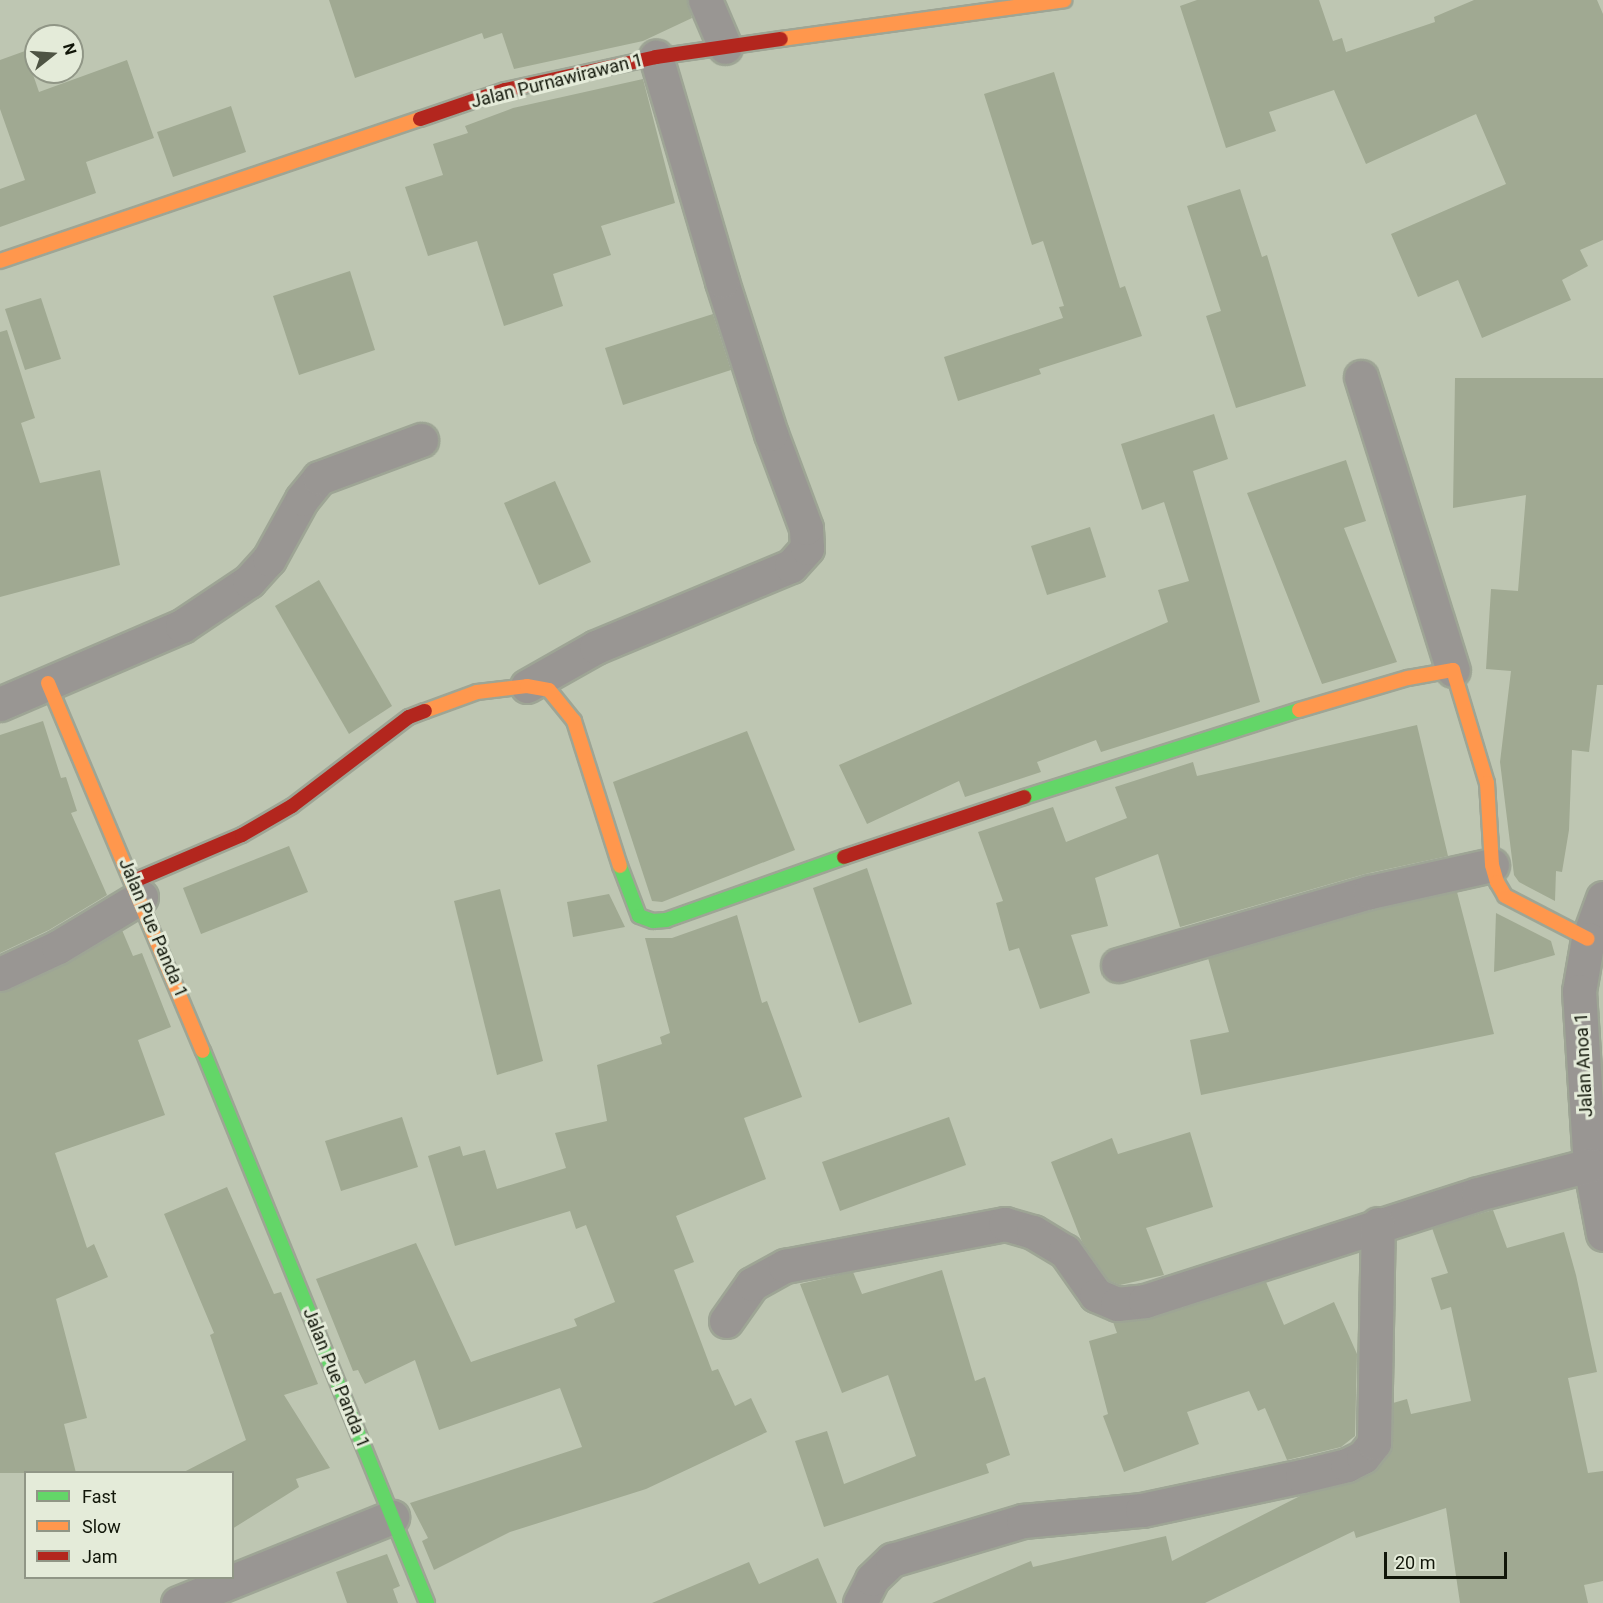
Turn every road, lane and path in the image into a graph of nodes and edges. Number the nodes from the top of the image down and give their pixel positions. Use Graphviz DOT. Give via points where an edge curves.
graph roads {
  1 [pos="705,0"];
  2 [pos="1064,0"];
  3 [pos="724,47"];
  4 [pos="656,57"];
  5 [pos="0,261"];
  6 [pos="1361,377"];
  7 [pos="421,440"];
  8 [pos="1453,670"];
  9 [pos="48,683"];
  10 [pos="527,686"];
  11 [pos="0,704"];
  12 [pos="1492,866"];
  13 [pos="138,889"];
  14 [pos="1603,898"];
  15 [pos="1588,939"];
  16 [pos="1118,965"];
  17 [pos="0,974"];
  18 [pos="1590,1165"];
  19 [pos="1378,1224"];
  20 [pos="1603,1234"];
  21 [pos="726,1321"];
  22 [pos="392,1517"];
  23 [pos="178,1603"];
  24 [pos="428,1603"];
  25 [pos="860,1603"];
  1 -- 3 [label="street"];
  2 -- 3 [label="street, Jalan Purnawirawan 1"];
  3 -- 4 [label="street, Jalan Purnawirawan 1"];
  4 -- 5 [label="street, Jalan Purnawirawan 1" via="505,90"];
  4 -- 10 [label="street" via="725,292 806,528 807,548 791,566 596,647"];
  6 -- 8 [label="street"];
  7 -- 9 [label="street" via="319,478 302,499 269,559 249,581 182,626"];
  8 -- 10 [label="street" via="1408,678 1224,732 874,846 666,920 653,921 639,916 631,902 574,721 549,690"];
  8 -- 12 [label="street" via="1487,783"];
  9 -- 11 [label="street"];
  9 -- 13 [label="street, Jalan Pue Panda 1"];
  10 -- 13 [label="street" via="477,692 409,717 292,806"];
  12 -- 15 [label="street" via="1505,896"];
  12 -- 16 [label="street" via="1370,892"];
  13 -- 17 [label="street" via="58,947"];
  13 -- 22 [label="street, Jalan Pue Panda 1"];
  14 -- 15 [label="street, Jalan Anoa 1"];
  15 -- 18 [label="street, Jalan Anoa 1" via="1579,991"];
  18 -- 19 [label="street"];
  18 -- 20 [label="street, Jalan Anoa 1"];
  19 -- 21 [label="street" via="1144,1301 1117,1304 1096,1295 1065,1251 1033,1232 1005,1224 785,1266 752,1284"];
  19 -- 25 [label="street" via="1374,1443 1363,1456 1347,1465 1302,1476 1142,1510 1023,1521 892,1560 872,1579"];
  22 -- 23 [label="street"];
  22 -- 24 [label="street, Jalan Pue Panda 1"];
}
